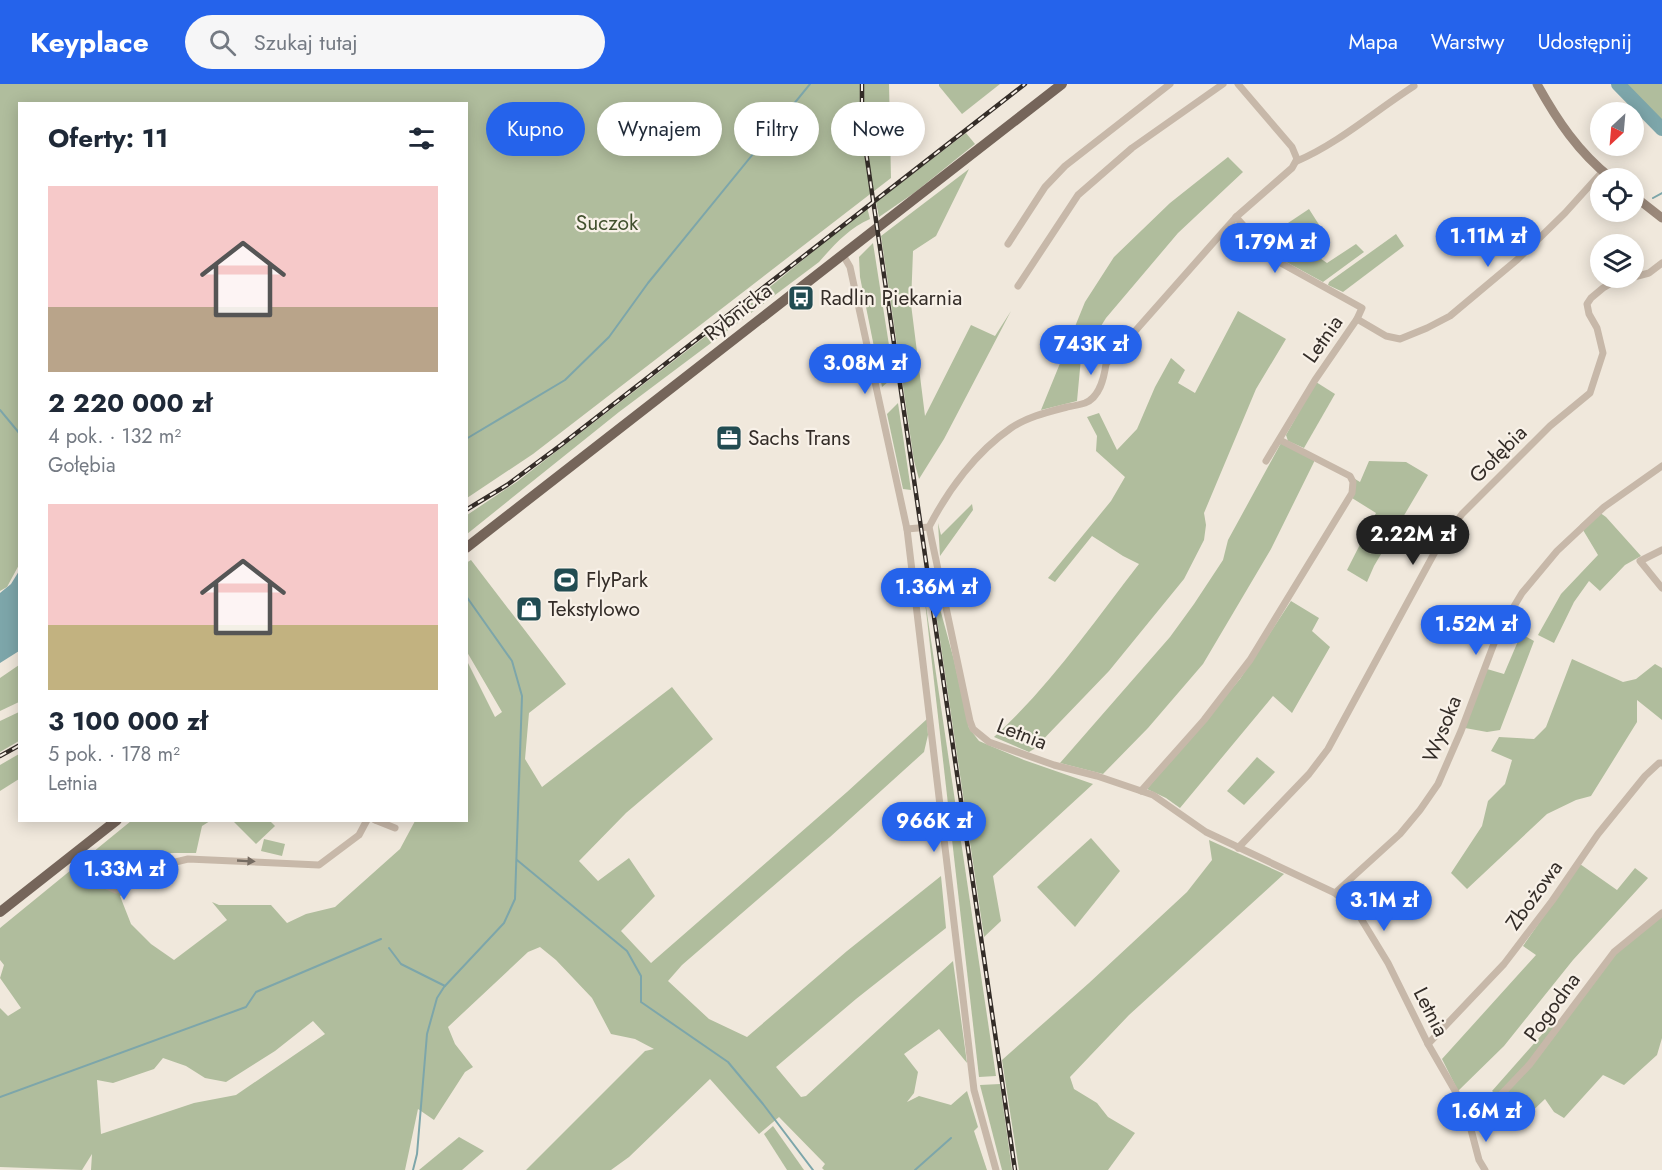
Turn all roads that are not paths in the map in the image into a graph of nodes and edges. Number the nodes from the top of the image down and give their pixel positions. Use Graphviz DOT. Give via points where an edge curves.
graph roads {
  1 [pos="1062,84"];
  2 [pos="1170,84"];
  3 [pos="1223,84"];
  4 [pos="1238,84"];
  5 [pos="1537,84"];
  6 [pos="1414,86"];
  7 [pos="1297,161"];
  8 [pos="1598,168"];
  9 [pos="1590,185"];
  10 [pos="1644,204"];
  11 [pos="1236,217"];
  12 [pos="1662,218"];
  13 [pos="1008,244"];
  14 [pos="843,255"];
  15 [pos="1662,263"];
  16 [pos="1644,274"];
  17 [pos="1018,286"];
  18 [pos="1603,288"];
  19 [pos="1357,319"];
  20 [pos="1280,440"];
  21 [pos="1266,461"];
  22 [pos="1662,466"];
  23 [pos="929,527"];
  24 [pos="907,529"];
  25 [pos="468,546"];
  26 [pos="1662,550"];
  27 [pos="1662,588"];
  28 [pos="1662,763"];
  29 [pos="1141,791"];
  30 [pos="114,822"];
  31 [pos="366,822"];
  32 [pos="380,822"];
  33 [pos="395,828"];
  34 [pos="1238,848"];
  35 [pos="77,852"];
  36 [pos="1335,893"];
  37 [pos="0,912"];
  38 [pos="1662,913"];
  39 [pos="1428,1044"];
  40 [pos="1469,1122"];
  41 [pos="996,1170"];
  42 [pos="1485,1170"];
  1 -- 14 [label="main road, Rybnicka"];
  2 -- 13 [label="street" via="1065,166 1045,187"];
  3 -- 17 [label="street" via="1132,148 1078,195"];
  4 -- 7 [label="street" via="1292,147"];
  5 -- 8 [label="street" via="1573,142"];
  6 -- 7 [label="street" via="1362,123"];
  7 -- 11 [label="street"];
  9 -- 19 [label="street" via="1518,259 1450,316 1400,339 1386,336"];
  10 -- 12 [label="street"];
  11 -- 19 [label="street, Letnia" via="1279,262 1362,308"];
  11 -- 23 [label="street" via="1106,364 1100,388 1087,403 1032,418 996,439 979,454"];
  14 -- 24 [label="street" via="850,267"];
  14 -- 25 [label="main road, Rybnicka"];
  15 -- 16 [label="street, Gołębia"];
  18 -- 34 [label="street, Gołębia" via="1587,304 1603,353 1590,393 1535,440 1462,514 1436,550 1328,749"];
  19 -- 20 [label="street, Letnia"];
  20 -- 21 [label="street, Letnia"];
  20 -- 29 [label="street" via="1350,477 1352,493 1250,660 1204,720"];
  22 -- 36 [label="street, Wysoka" via="1604,507 1557,551 1522,593 1498,633 1437,784 1400,834"];
  23 -- 24 [label="street"];
  23 -- 29 [label="street, Letnia" via="973,729 989,742"];
  24 -- 41 [label="street" via="974,1090"];
  26 -- 27 [label="street" via="1640,561"];
  28 -- 39 [label="street, Zbożowa" via="1645,776 1598,834 1504,964"];
  29 -- 34 [label="street, Letnia"];
  30 -- 35 [label="main road"];
  35 -- 31 [label="street, one-way" via="107,886 116,890 159,866 188,859 319,865 361,834"];
  32 -- 33 [label="street"];
  34 -- 36 [label="street, Letnia"];
  35 -- 37 [label="main road"];
  36 -- 39 [label="street, Letnia" via="1360,916"];
  38 -- 40 [label="street, Pogodna" via="1614,952 1530,1064"];
  39 -- 40 [label="street, Letnia"];
  40 -- 42 [label="street, Letnia"];
}
